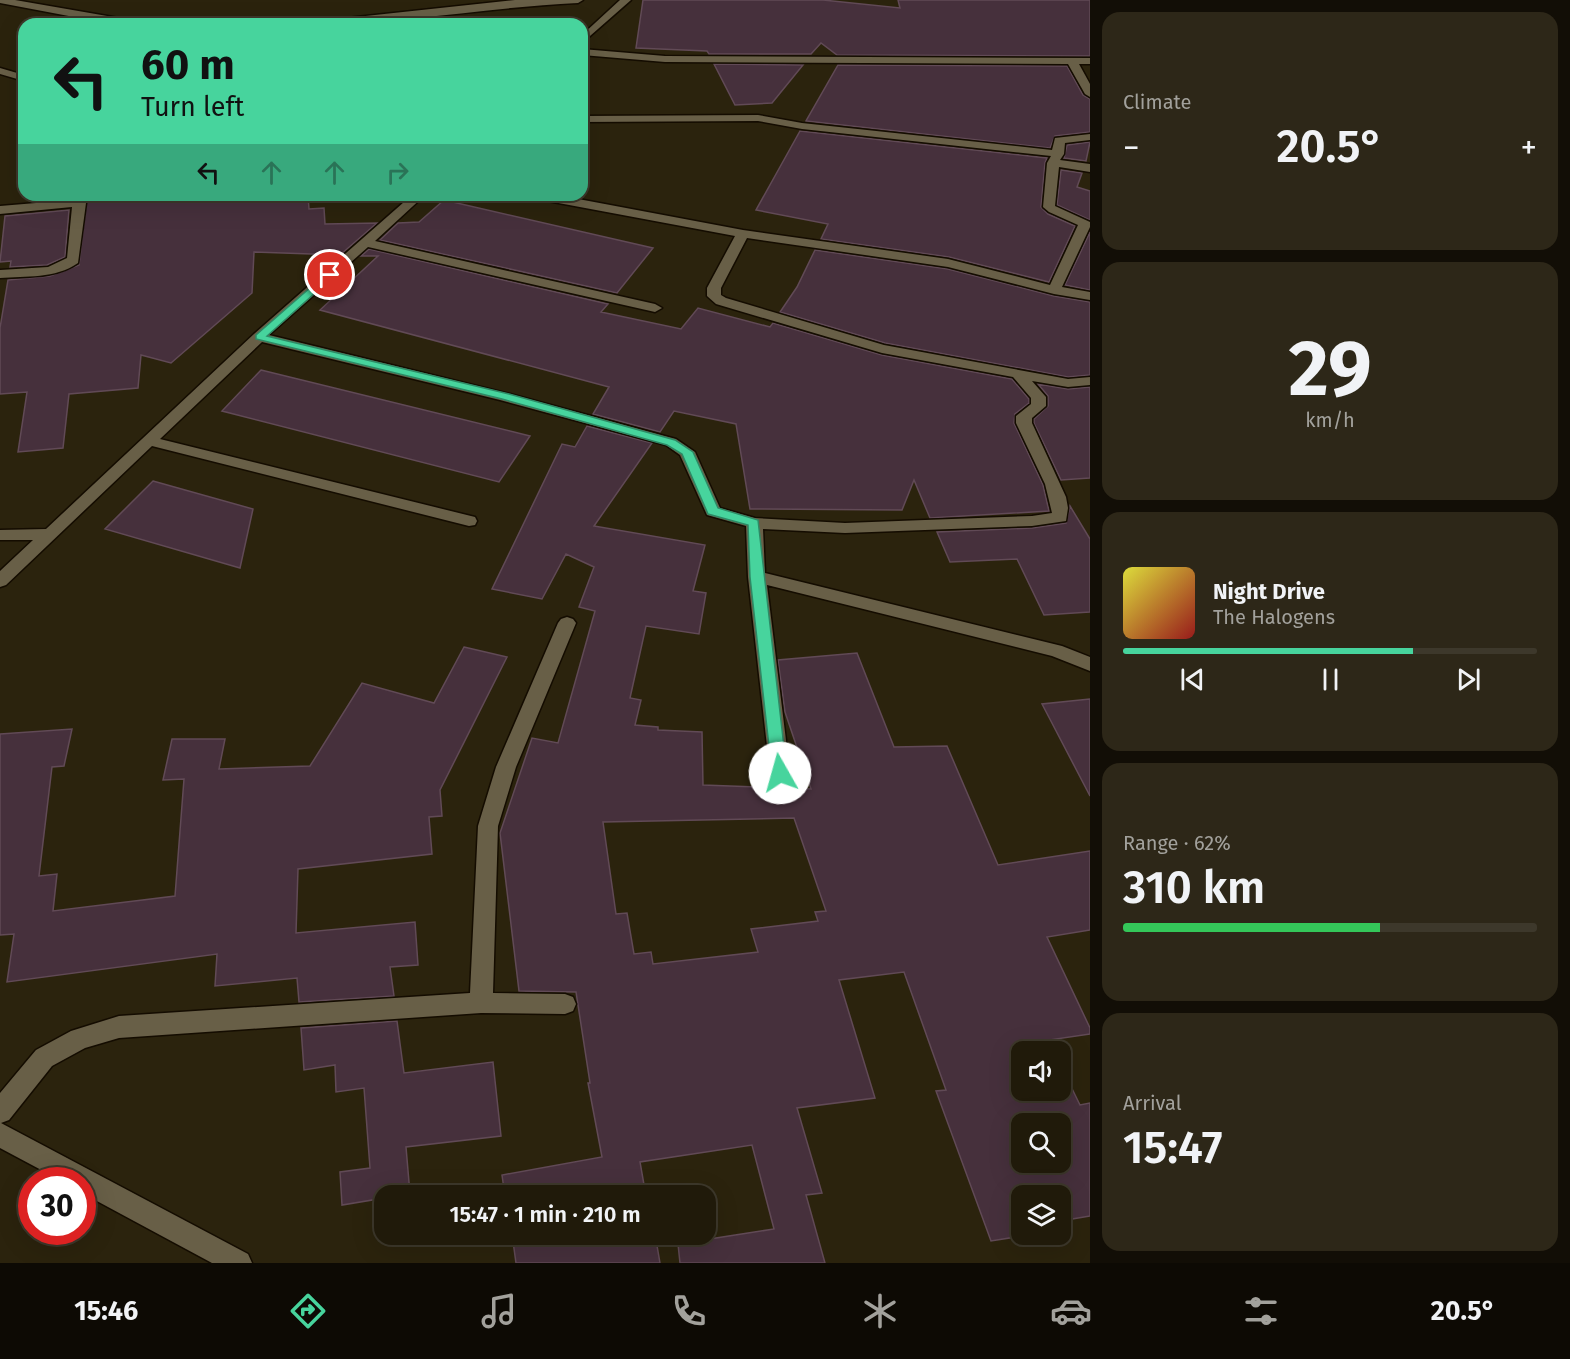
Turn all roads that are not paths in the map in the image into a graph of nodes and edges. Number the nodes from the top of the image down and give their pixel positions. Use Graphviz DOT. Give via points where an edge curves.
graph roads {
  1 [pos="0,0"];
  2 [pos="578,0"];
  3 [pos="620,1"];
  4 [pos="102,18"];
  5 [pos="376,18"];
  6 [pos="588,34"];
  7 [pos="588,52"];
  8 [pos="1072,61"];
  9 [pos="1090,61"];
  10 [pos="0,71"];
  11 [pos="18,76"];
  12 [pos="1090,94"];
  13 [pos="588,119"];
  14 [pos="1090,137"];
  15 [pos="1056,159"];
  16 [pos="1090,168"];
  17 [pos="65,201"];
  18 [pos="79,201"];
  19 [pos="412,201"];
  20 [pos="569,201"];
  21 [pos="0,210"];
  22 [pos="743,234"];
  23 [pos="366,243"];
  24 [pos="0,274"];
  25 [pos="1054,290"];
  26 [pos="1090,296"];
  27 [pos="655,308"];
  28 [pos="259,337"];
  29 [pos="1017,373"];
  30 [pos="1090,381"];
  31 [pos="151,441"];
  32 [pos="469,521"];
  33 [pos="754,523"];
  34 [pos="51,534"];
  35 [pos="0,536"];
  36 [pos="757,577"];
  37 [pos="0,581"];
  38 [pos="567,623"];
  39 [pos="1090,664"];
  40 [pos="780,773"];
  41 [pos="481,1003"];
  42 [pos="565,1004"];
  43 [pos="0,1112"];
  44 [pos="0,1135"];
  45 [pos="239,1263"];
  1 -- 4 [label="street"];
  2 -- 5 [label="street"];
  3 -- 6 [label="street"];
  7 -- 8 [label="street" via="665,58"];
  8 -- 9 [label="street"];
  8 -- 12 [label="street"];
  10 -- 11 [label="street"];
  13 -- 15 [label="street" via="758,118 1023,148"];
  14 -- 15 [label="street" via="1059,140"];
  15 -- 16 [label="street"];
  15 -- 25 [label="street" via="1049,207 1085,224"];
  17 -- 21 [label="street"];
  18 -- 24 [label="street" via="73,260 68,265 55,270"];
  19 -- 23 [label="street"];
  20 -- 22 [label="street"];
  22 -- 25 [label="street" via="948,263"];
  22 -- 29 [label="street" via="714,288 714,296 721,301 882,349"];
  23 -- 27 [label="street"];
  23 -- 28 [label="street"];
  25 -- 26 [label="street"];
  28 -- 31 [label="street"];
  28 -- 33 [label="street" via="671,442 687,452 713,511"];
  29 -- 30 [label="street" via="1068,383"];
  29 -- 33 [label="street" via="1039,398 1038,406 1024,416 1024,423 1057,494 1062,508 1060,517 845,528"];
  31 -- 32 [label="street"];
  31 -- 34 [label="street"];
  33 -- 36 [label="street"];
  34 -- 35 [label="street"];
  34 -- 37 [label="street"];
  36 -- 39 [label="street" via="1056,651"];
  36 -- 40 [label="street"];
  38 -- 41 [label="street" via="506,767 488,826"];
  41 -- 42 [label="street"];
  41 -- 43 [label="street" via="118,1027 79,1039 44,1058"];
  44 -- 45 [label="street"];
}
